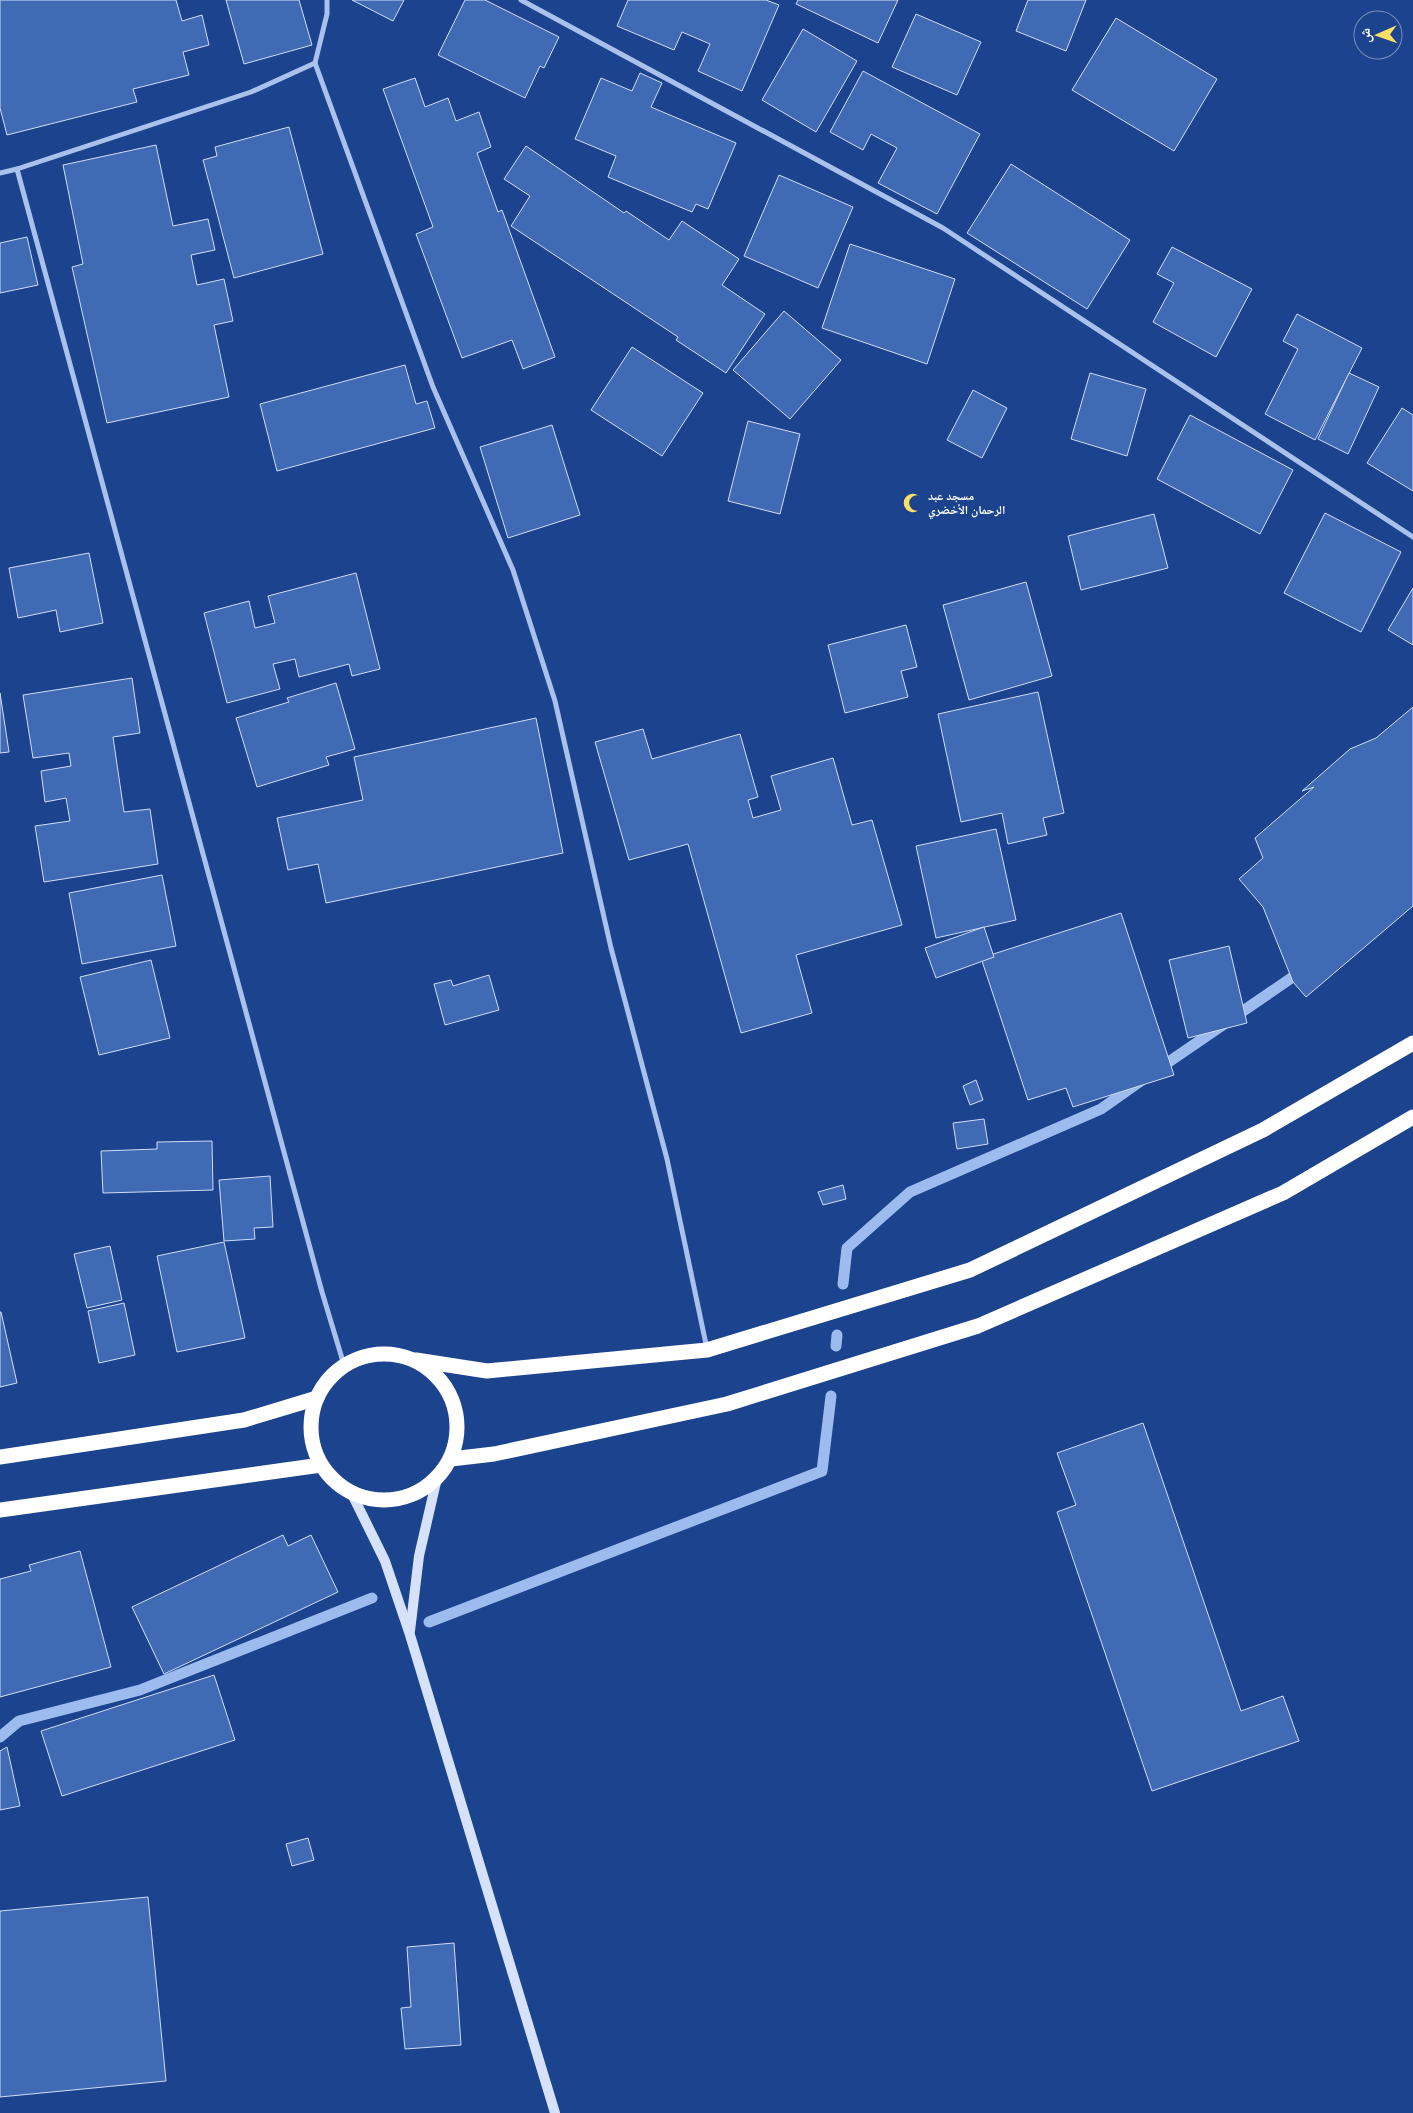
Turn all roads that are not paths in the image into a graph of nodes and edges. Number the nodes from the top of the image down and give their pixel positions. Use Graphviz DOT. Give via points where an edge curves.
graph roads {
  1 [pos="327,0"];
  2 [pos="521,0"];
  3 [pos="315,62"];
  4 [pos="17,169"];
  5 [pos="0,173"];
  6 [pos="1413,537"];
  7 [pos="1413,1043"];
  8 [pos="1413,1117"];
  9 [pos="707,1350"];
  10 [pos="416,1360"];
  11 [pos="344,1365"];
  12 [pos="317,1398"];
  13 [pos="0,1457"];
  14 [pos="450,1459"];
  15 [pos="321,1465"];
  16 [pos="437,1478"];
  17 [pos="351,1492"];
  18 [pos="0,1510"];
  19 [pos="410,1635"];
  20 [pos="556,2113"];
  1 -- 3 [label="street" via="327,14"];
  2 -- 6 [label="street" via="943,228"];
  3 -- 4 [label="street" via="251,92"];
  3 -- 9 [label="street" via="433,387 514,570 555,700 611,948 668,1159"];
  4 -- 5 [label="street"];
  4 -- 11 [label="street"];
  7 -- 9 [label="highway" via="1263,1130 970,1270"];
  8 -- 14 [label="highway" via="1283,1193 978,1326 727,1404 494,1454"];
  9 -- 10 [label="highway" via="487,1370"];
  10 -- 11 [label="highway" via="392,1354 367,1355"];
  10 -- 14 [label="highway" via="439,1378 454,1402 458,1431"];
  11 -- 12 [label="highway" via="328,1380"];
  12 -- 13 [label="highway" via="244,1420"];
  12 -- 15 [label="highway" via="311,1420 313,1443"];
  14 -- 16 [label="highway"];
  15 -- 17 [label="highway"];
  15 -- 18 [label="highway"];
  16 -- 17 [label="highway" via="418,1492 396,1500 372,1500"];
  16 -- 19 [label="street" via="419,1556"];
  17 -- 19 [label="street" via="384,1561"];
  19 -- 20 [label="street"];
}
